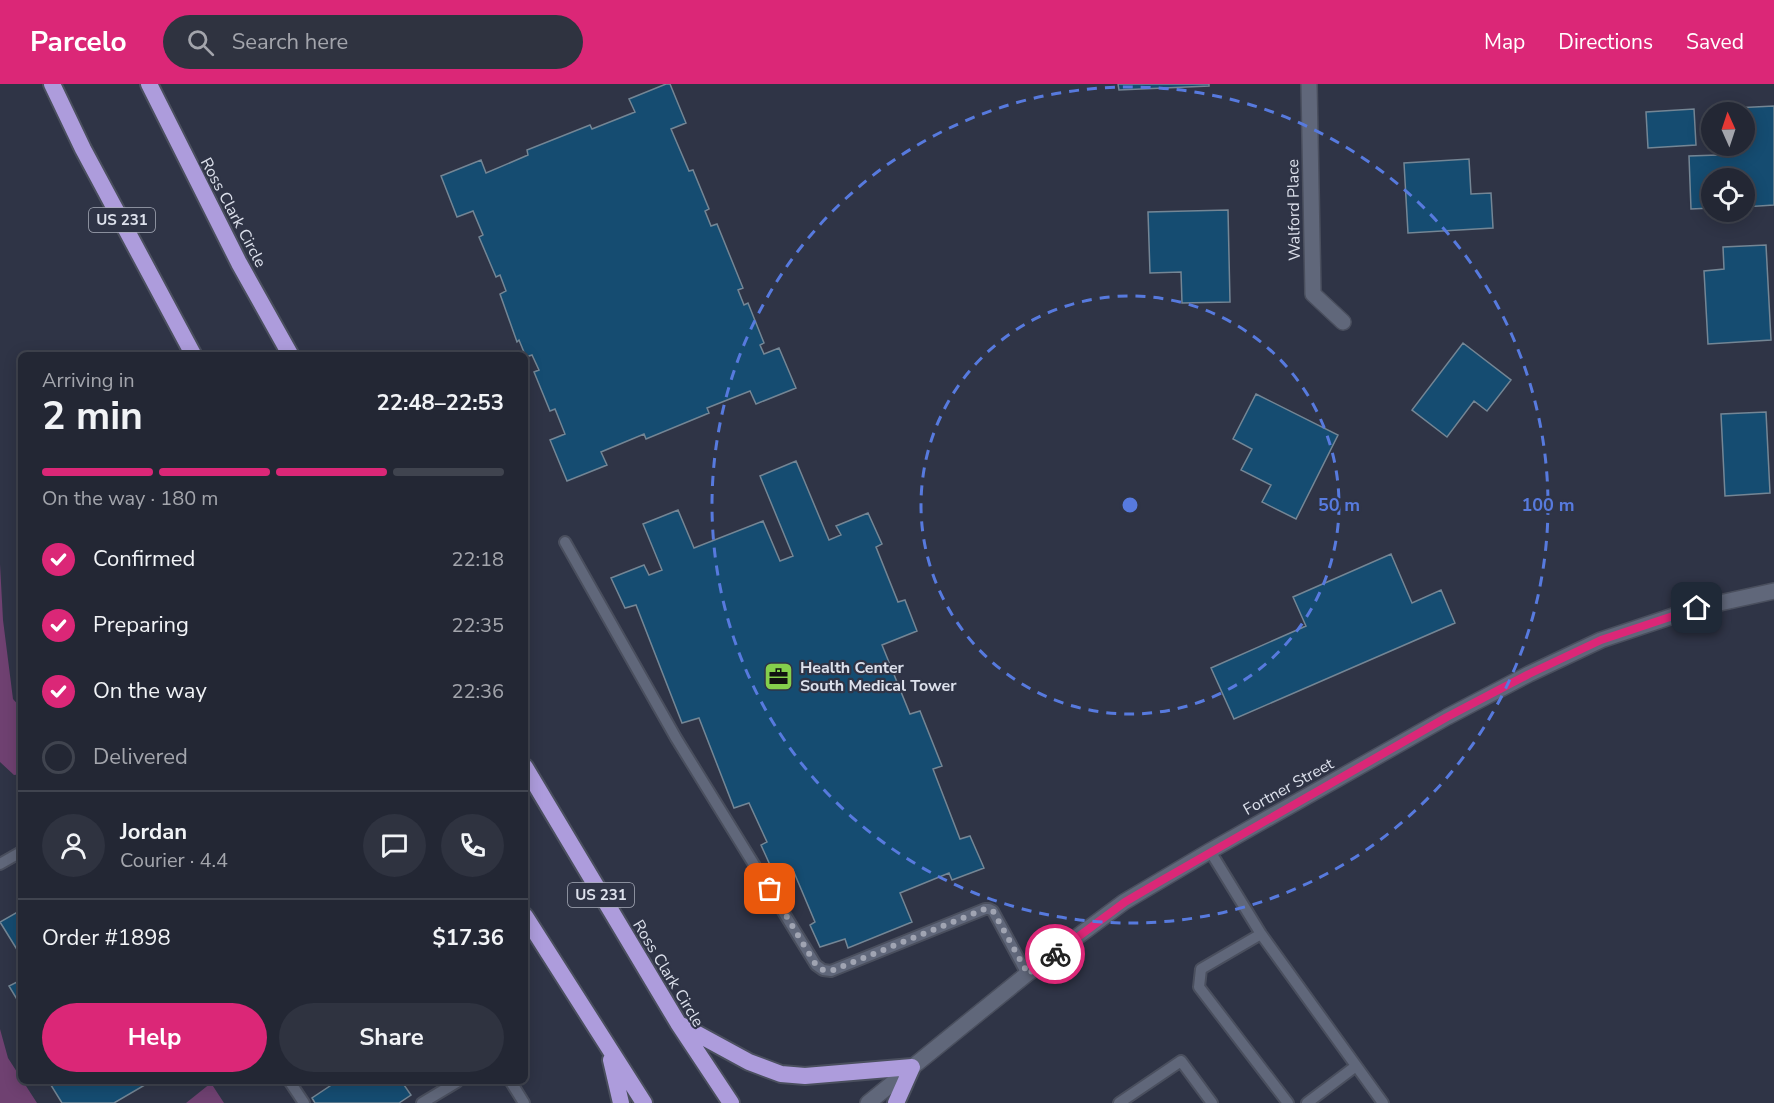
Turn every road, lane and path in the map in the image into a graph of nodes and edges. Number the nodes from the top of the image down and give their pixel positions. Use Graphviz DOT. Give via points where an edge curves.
graph roads {
  1 [pos="52,84"];
  2 [pos="148,84"];
  3 [pos="1309,84"];
  4 [pos="1343,322"];
  5 [pos="192,352"];
  6 [pos="289,352"];
  7 [pos="565,542"];
  8 [pos="1774,591"];
  9 [pos="528,772"];
  10 [pos="1210,851"];
  11 [pos="18,854"];
  12 [pos="0,864"];
  13 [pos="528,921"];
  14 [pos="1261,934"];
  15 [pos="1028,974"];
  16 [pos="678,1023"];
  17 [pos="608,1048"];
  18 [pos="1356,1066"];
  19 [pos="912,1067"];
  20 [pos="291,1084"];
  21 [pos="455,1084"];
  22 [pos="512,1084"];
  23 [pos="438,1099"];
  24 [pos="304,1103"];
  25 [pos="422,1103"];
  26 [pos="524,1103"];
  27 [pos="621,1103"];
  28 [pos="644,1103"];
  29 [pos="731,1103"];
  30 [pos="868,1103"];
  31 [pos="896,1103"];
  32 [pos="1119,1103"];
  33 [pos="1212,1103"];
  34 [pos="1288,1103"];
  35 [pos="1306,1103"];
  36 [pos="1383,1103"];
  1 -- 5 [label="highway, US 231"];
  2 -- 6 [label="highway, Ross Clark Circle"];
  3 -- 4 [label="street, Walford Place" via="1312,294"];
  7 -- 15 [label="lane" via="676,738 816,965 831,971 989,909"];
  8 -- 10 [label="street, Fortner Street" via="1697,608 1601,640 1447,717"];
  9 -- 16 [label="highway, Ross Clark Circle / US 231"];
  10 -- 14 [label="lane"];
  10 -- 15 [label="street, Fortner Street" via="1125,902"];
  11 -- 12 [label="lane"];
  13 -- 17 [label="highway"];
  14 -- 18 [label="lane"];
  14 -- 34 [label="lane" via="1201,969 1199,987"];
  15 -- 19 [label="street, Fortner Street"];
  16 -- 19 [label="highway" via="749,1062 781,1074 805,1076"];
  16 -- 29 [label="highway, Ross Clark Circle / US 231"];
  17 -- 27 [label="highway"];
  17 -- 28 [label="highway"];
  18 -- 35 [label="lane"];
  18 -- 36 [label="lane"];
  19 -- 30 [label="street, Fortner Street"];
  19 -- 31 [label="highway"];
  20 -- 24 [label="lane"];
  21 -- 23 [label="lane"];
  22 -- 26 [label="lane"];
  23 -- 25 [label="lane"];
  32 -- 33 [label="lane" via="1181,1061"];
}
